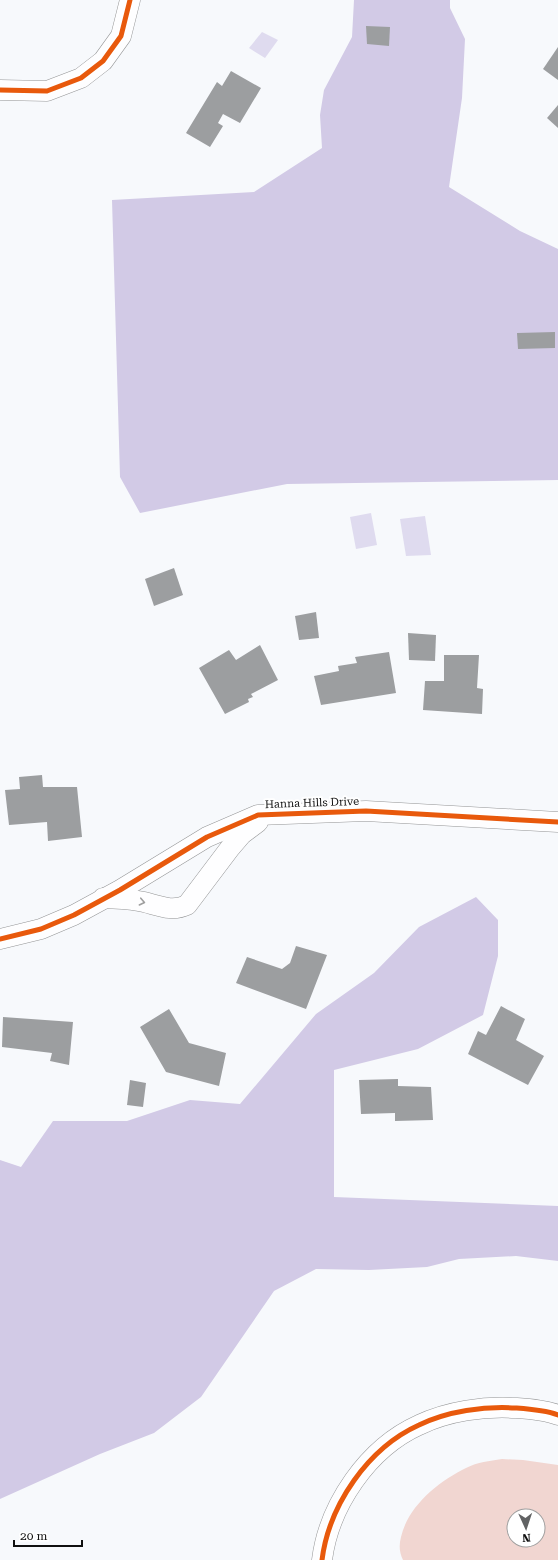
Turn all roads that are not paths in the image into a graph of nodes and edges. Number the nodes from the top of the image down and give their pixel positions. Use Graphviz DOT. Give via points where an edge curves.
graph roads {
  1 [pos="130,0"];
  2 [pos="0,90"];
  3 [pos="263,815"];
  4 [pos="558,822"];
  5 [pos="103,898"];
  6 [pos="0,939"];
  7 [pos="558,1415"];
  8 [pos="322,1560"];
  1 -- 2 [label="street" via="121,36 103,61 81,78 47,90"];
  3 -- 4 [label="street, Hanna Hills Drive" via="366,811"];
  3 -- 5 [label="street, Hanna Hills Drive" via="207,837"];
  5 -- 3 [label="street, Hanna Hills Drive, one-way" via="144,902 166,909 187,905 230,848"];
  5 -- 6 [label="street, Hanna Hills Drive" via="74,915 41,929"];
  7 -- 8 [label="street" via="504,1407 476,1408 418,1425 389,1443 373,1457 360,1474 341,1502 330,1525"];
}
